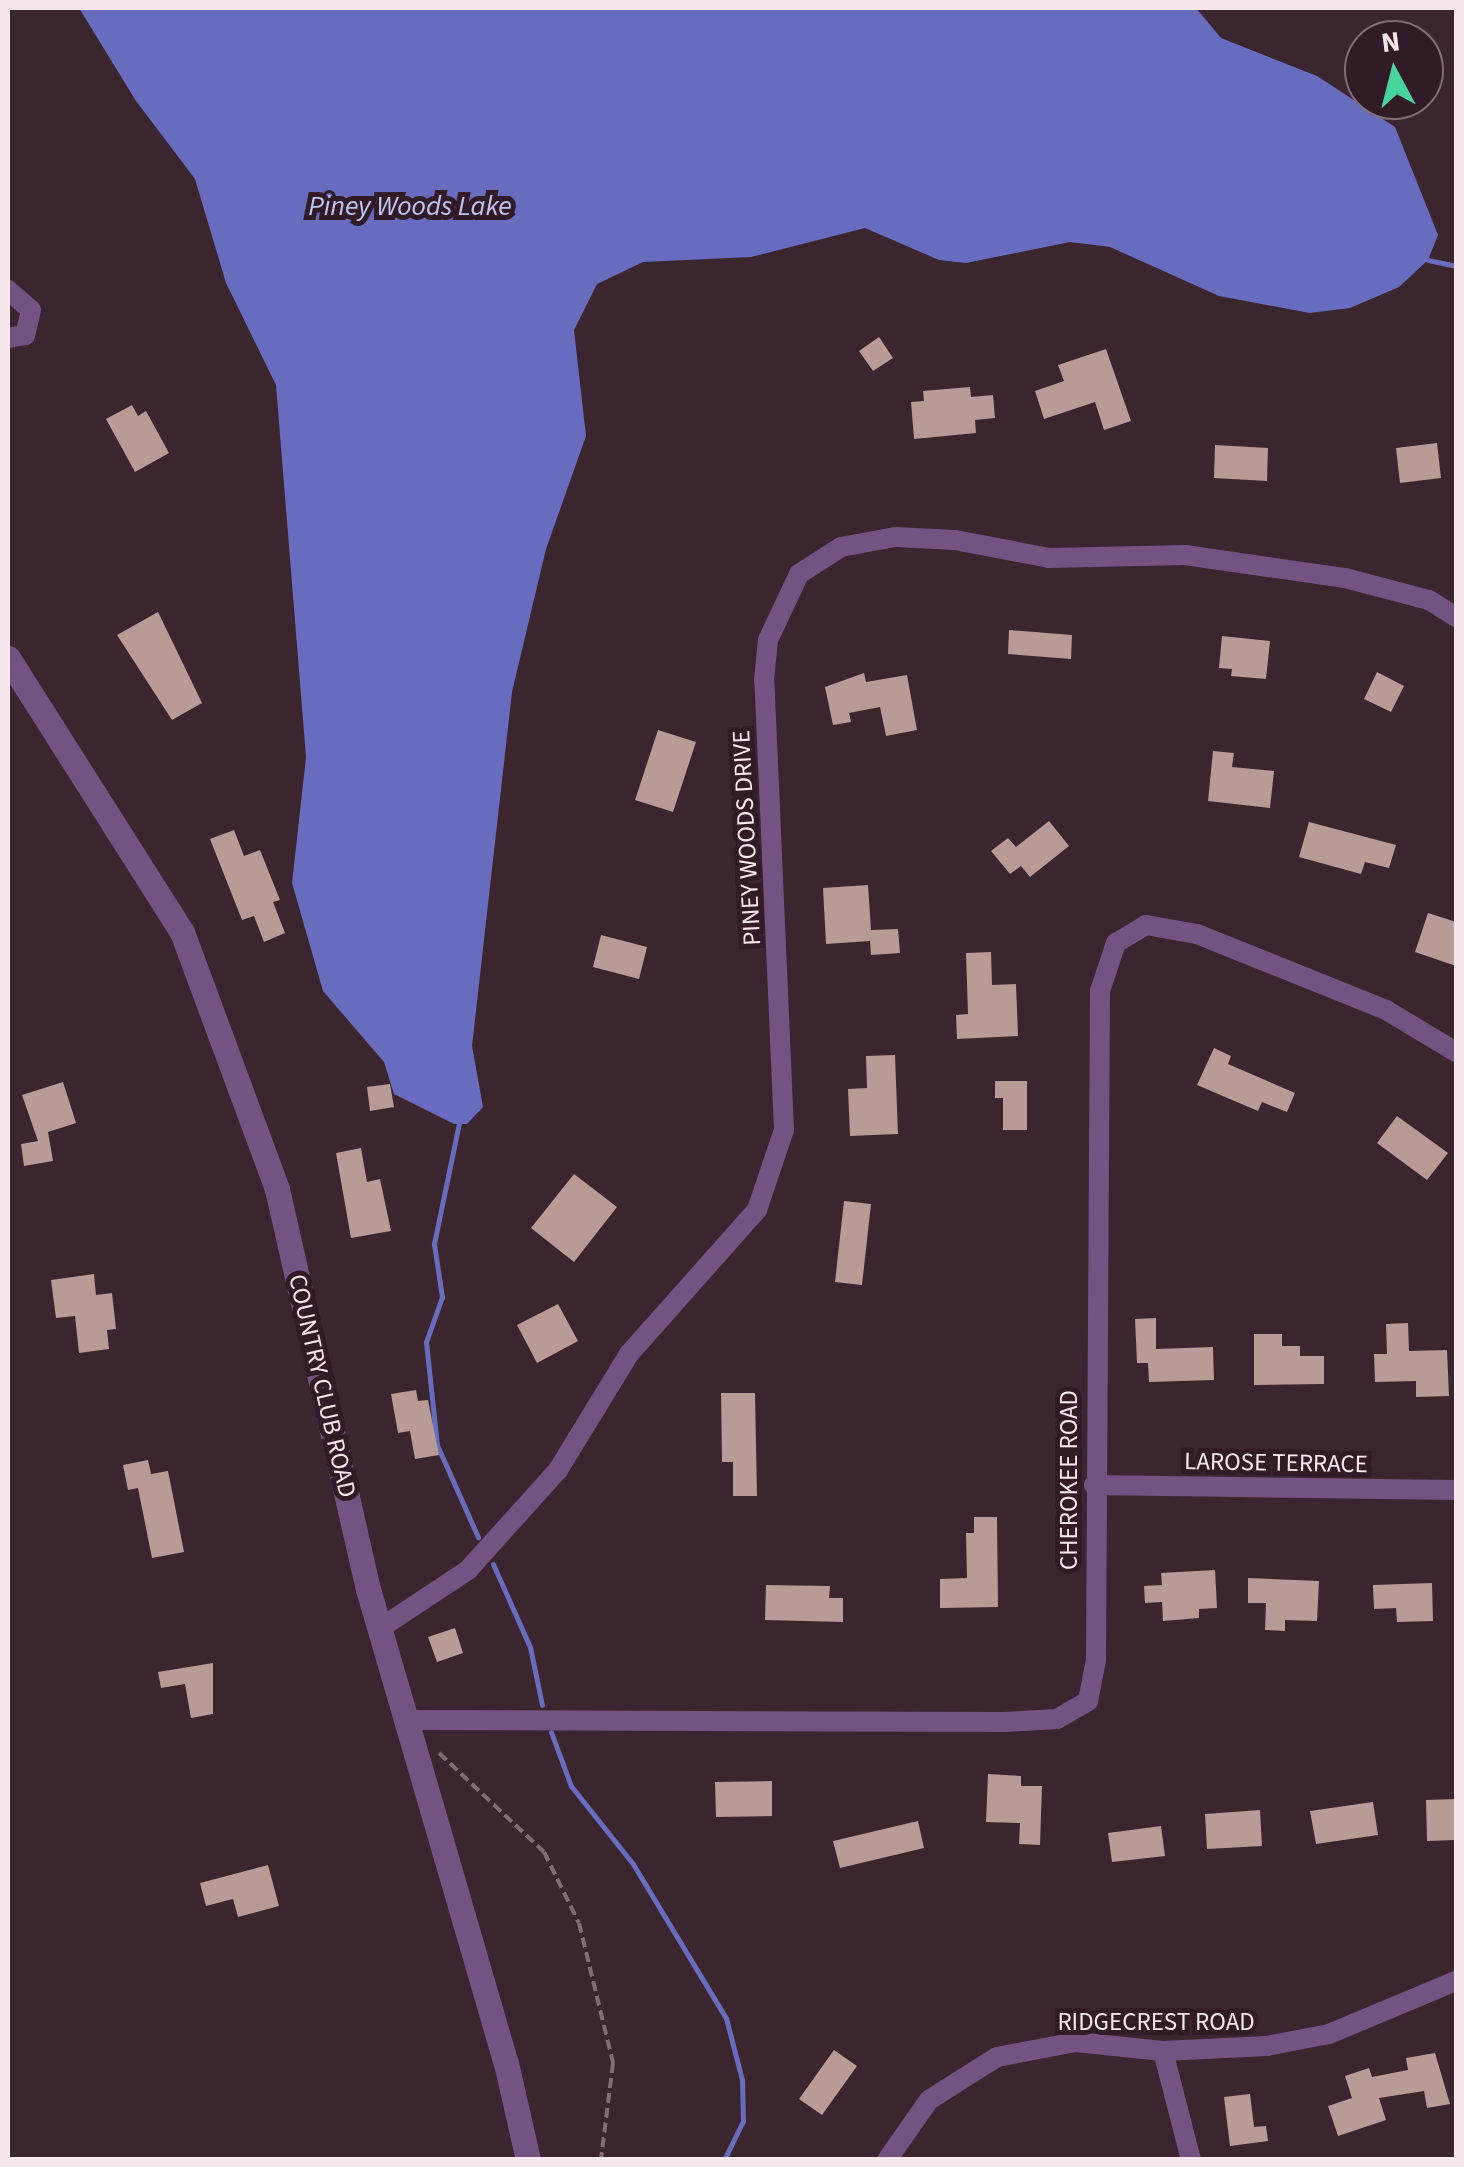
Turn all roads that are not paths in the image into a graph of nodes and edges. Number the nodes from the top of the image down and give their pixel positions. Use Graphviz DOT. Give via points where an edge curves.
graph roads {
  1 [pos="8,290"];
  2 [pos="8,338"];
  3 [pos="1456,617"];
  4 [pos="8,658"];
  5 [pos="1456,1052"];
  6 [pos="1094,1485"];
  7 [pos="1456,1490"];
  8 [pos="379,1629"];
  9 [pos="404,1720"];
  10 [pos="1456,1981"];
  11 [pos="1164,2051"];
  12 [pos="528,2160"];
  13 [pos="887,2160"];
  14 [pos="1191,2160"];
  1 -- 2 [label="street" via="30,310 25,335"];
  3 -- 8 [label="street, PINEY WOODS DRIVE" via="1429,600 1345,578 1185,554 1049,558 896,537 841,547 799,574 768,640 764,680 784,1130 756,1210 629,1354 558,1470 468,1570"];
  4 -- 8 [label="street, COUNTRY CLUB ROAD" via="182,932 277,1190"];
  5 -- 6 [label="street, CHEROKEE ROAD" via="1386,1010 1197,934 1146,925 1116,943 1100,991"];
  6 -- 7 [label="street, LAROSE TERRACE"];
  6 -- 9 [label="street, CHEROKEE ROAD" via="1095,1684 1088,1701 1057,1720"];
  8 -- 9 [label="street, COUNTRY CLUB ROAD"];
  9 -- 12 [label="street, COUNTRY CLUB ROAD" via="506,2063"];
  10 -- 11 [label="street, RIDGECREST ROAD" via="1329,2034 1267,2046"];
  11 -- 13 [label="street, RIDGECREST ROAD" via="1076,2042 997,2057 929,2100"];
  11 -- 14 [label="street"];
}
